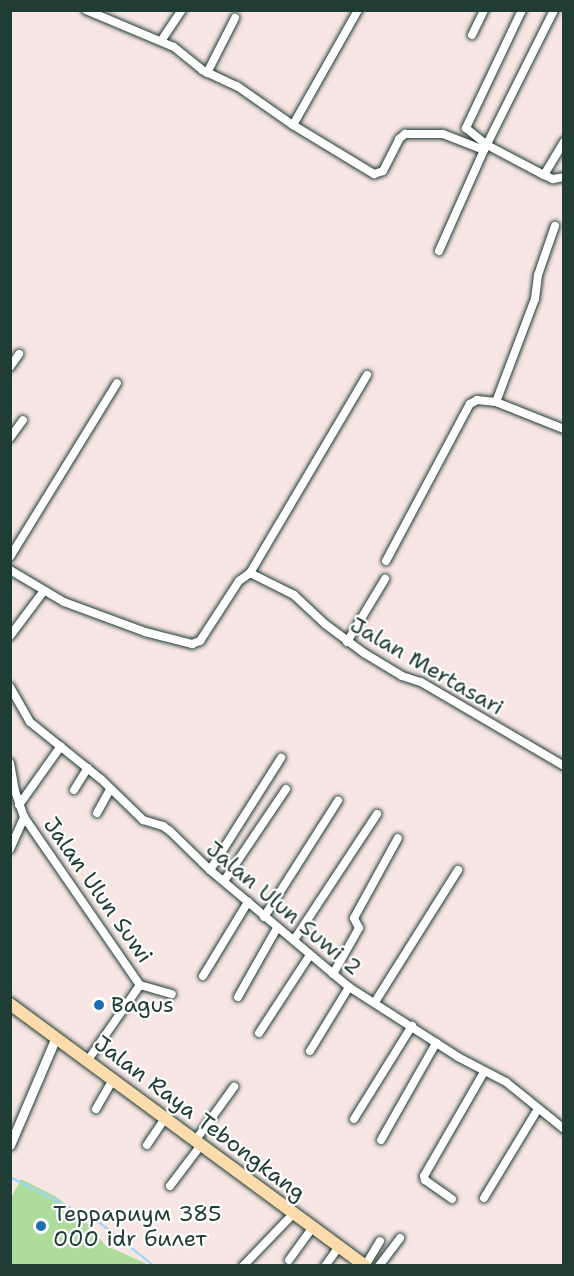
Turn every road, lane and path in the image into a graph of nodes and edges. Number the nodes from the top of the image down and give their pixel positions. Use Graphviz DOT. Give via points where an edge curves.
graph roads {
  1 [pos="86,10"];
  2 [pos="182,10"];
  3 [pos="358,10"];
  4 [pos="484,10"];
  5 [pos="522,10"];
  6 [pos="554,10"];
  7 [pos="235,18"];
  8 [pos="472,35"];
  9 [pos="161,41"];
  10 [pos="207,73"];
  11 [pos="293,125"];
  12 [pos="564,142"];
  13 [pos="486,147"];
  14 [pos="544,175"];
  15 [pos="564,177"];
  16 [pos="555,226"];
  17 [pos="439,251"];
  18 [pos="19,354"];
  19 [pos="10,367"];
  20 [pos="367,375"];
  21 [pos="117,383"];
  22 [pos="496,402"];
  23 [pos="23,420"];
  24 [pos="564,429"];
  25 [pos="10,438"];
  26 [pos="10,557"];
  27 [pos="386,561"];
  28 [pos="10,570"];
  29 [pos="250,573"];
  30 [pos="385,579"];
  31 [pos="43,592"];
  32 [pos="10,636"];
  33 [pos="347,642"];
  34 [pos="10,687"];
  35 [pos="61,746"];
  36 [pos="281,758"];
  37 [pos="10,763"];
  38 [pos="564,766"];
  39 [pos="88,768"];
  40 [pos="286,789"];
  41 [pos="74,790"];
  42 [pos="110,790"];
  43 [pos="13,794"];
  44 [pos="338,801"];
  45 [pos="19,805"];
  46 [pos="97,813"];
  47 [pos="377,814"];
  48 [pos="24,817"];
  49 [pos="398,838"];
  50 [pos="10,849"];
  51 [pos="210,870"];
  52 [pos="458,870"];
  53 [pos="224,881"];
  54 [pos="248,902"];
  55 [pos="264,917"];
  56 [pos="277,928"];
  57 [pos="294,940"];
  58 [pos="309,955"];
  59 [pos="333,974"];
  60 [pos="203,976"];
  61 [pos="140,985"];
  62 [pos="350,987"];
  63 [pos="172,994"];
  64 [pos="238,997"];
  65 [pos="375,1002"];
  66 [pos="10,1004"];
  67 [pos="412,1026"];
  68 [pos="260,1033"];
  69 [pos="56,1037"];
  70 [pos="436,1043"];
  71 [pos="310,1052"];
  72 [pos="88,1060"];
  73 [pos="484,1072"];
  74 [pos="113,1079"];
  75 [pos="234,1087"];
  76 [pos="96,1109"];
  77 [pos="538,1109"];
  78 [pos="165,1118"];
  79 [pos="354,1119"];
  80 [pos="564,1129"];
  81 [pos="381,1140"];
  82 [pos="198,1143"];
  83 [pos="10,1144"];
  84 [pos="147,1144"];
  85 [pos="170,1186"];
  86 [pos="484,1198"];
  87 [pos="452,1199"];
  88 [pos="293,1214"];
  89 [pos="312,1228"];
  90 [pos="400,1238"];
  91 [pos="380,1241"];
  92 [pos="339,1247"];
  93 [pos="289,1260"];
  94 [pos="243,1266"];
  95 [pos="325,1266"];
  96 [pos="365,1266"];
  97 [pos="379,1266"];
  1 -- 9 [label="street"];
  2 -- 9 [label="street"];
  3 -- 11 [label="street"];
  4 -- 8 [label="street"];
  5 -- 13 [label="street" via="467,124 468,131"];
  6 -- 13 [label="street"];
  7 -- 10 [label="street"];
  9 -- 10 [label="street"];
  10 -- 11 [label="street" via="237,86"];
  11 -- 13 [label="street" via="377,175 405,134 443,134"];
  12 -- 14 [label="street"];
  13 -- 14 [label="street"];
  13 -- 17 [label="street"];
  14 -- 15 [label="street" via="553,179"];
  16 -- 22 [label="street" via="538,275 535,299"];
  18 -- 19 [label="street"];
  20 -- 29 [label="street"];
  21 -- 26 [label="street"];
  22 -- 24 [label="street"];
  22 -- 27 [label="street" via="477,400 470,404"];
  23 -- 25 [label="street"];
  28 -- 31 [label="street"];
  29 -- 31 [label="street" via="234,588 203,639 192,644 145,633"];
  29 -- 33 [label="street, Jalan Mertasari" via="294,595"];
  30 -- 33 [label="street"];
  31 -- 32 [label="street"];
  33 -- 38 [label="street, Jalan Mertasari"];
  34 -- 35 [label="street, Jalan Ulun Suwi 2" via="16,692 26,718"];
  35 -- 39 [label="street, Jalan Ulun Suwi 2"];
  35 -- 45 [label="street"];
  36 -- 51 [label="street"];
  37 -- 43 [label="street, Jalan Ulun Suwi"];
  39 -- 41 [label="street"];
  39 -- 42 [label="street, Jalan Ulun Suwi 2"];
  40 -- 53 [label="street"];
  42 -- 46 [label="street"];
  42 -- 51 [label="street, Jalan Ulun Suwi 2" via="143,820 170,831"];
  43 -- 45 [label="street, Jalan Ulun Suwi"];
  44 -- 55 [label="street"];
  45 -- 48 [label="street, Jalan Ulun Suwi"];
  47 -- 57 [label="street"];
  48 -- 50 [label="street"];
  48 -- 61 [label="street, Jalan Ulun Suwi"];
  49 -- 59 [label="street" via="354,918 359,928"];
  51 -- 53 [label="street, Jalan Ulun Suwi 2"];
  52 -- 65 [label="street"];
  53 -- 54 [label="street, Jalan Ulun Suwi 2"];
  54 -- 55 [label="street, Jalan Ulun Suwi 2"];
  54 -- 60 [label="street"];
  55 -- 56 [label="street, Jalan Ulun Suwi 2"];
  56 -- 57 [label="street, Jalan Ulun Suwi 2"];
  56 -- 64 [label="street"];
  57 -- 58 [label="street, Jalan Ulun Suwi 2"];
  58 -- 59 [label="street, Jalan Ulun Suwi 2"];
  58 -- 68 [label="street"];
  59 -- 62 [label="street, Jalan Ulun Suwi 2"];
  61 -- 63 [label="street"];
  61 -- 72 [label="street, Jalan Ulun Suwi"];
  62 -- 65 [label="street, Jalan Ulun Suwi 2"];
  62 -- 71 [label="street"];
  65 -- 67 [label="street, Jalan Ulun Suwi 2"];
  66 -- 69 [label="main road, Jalan Raya Tebongkang"];
  67 -- 70 [label="street, Jalan Ulun Suwi 2"];
  67 -- 79 [label="street"];
  69 -- 72 [label="main road, Jalan Raya Tebongkang"];
  69 -- 83 [label="street"];
  70 -- 73 [label="street, Jalan Ulun Suwi 2"];
  70 -- 81 [label="street"];
  72 -- 74 [label="main road, Jalan Raya Tebongkang"];
  73 -- 77 [label="street, Jalan Ulun Suwi 2" via="506,1083"];
  73 -- 87 [label="street" via="424,1176"];
  74 -- 76 [label="street"];
  74 -- 78 [label="main road, Jalan Raya Tebongkang"];
  75 -- 82 [label="street"];
  77 -- 80 [label="street, Jalan Ulun Suwi 2"];
  77 -- 86 [label="street"];
  78 -- 82 [label="main road, Jalan Raya Tebongkang"];
  78 -- 84 [label="street"];
  82 -- 85 [label="street"];
  82 -- 88 [label="main road, Jalan Raya Tebongkang"];
  88 -- 89 [label="main road, Jalan Raya Tebongkang"];
  88 -- 94 [label="street"];
  89 -- 92 [label="main road, Jalan Raya Tebongkang"];
  89 -- 93 [label="street"];
  90 -- 97 [label="street"];
  91 -- 96 [label="street"];
  92 -- 95 [label="street"];
  92 -- 96 [label="main road, Jalan Raya Tebongkang"];
}
